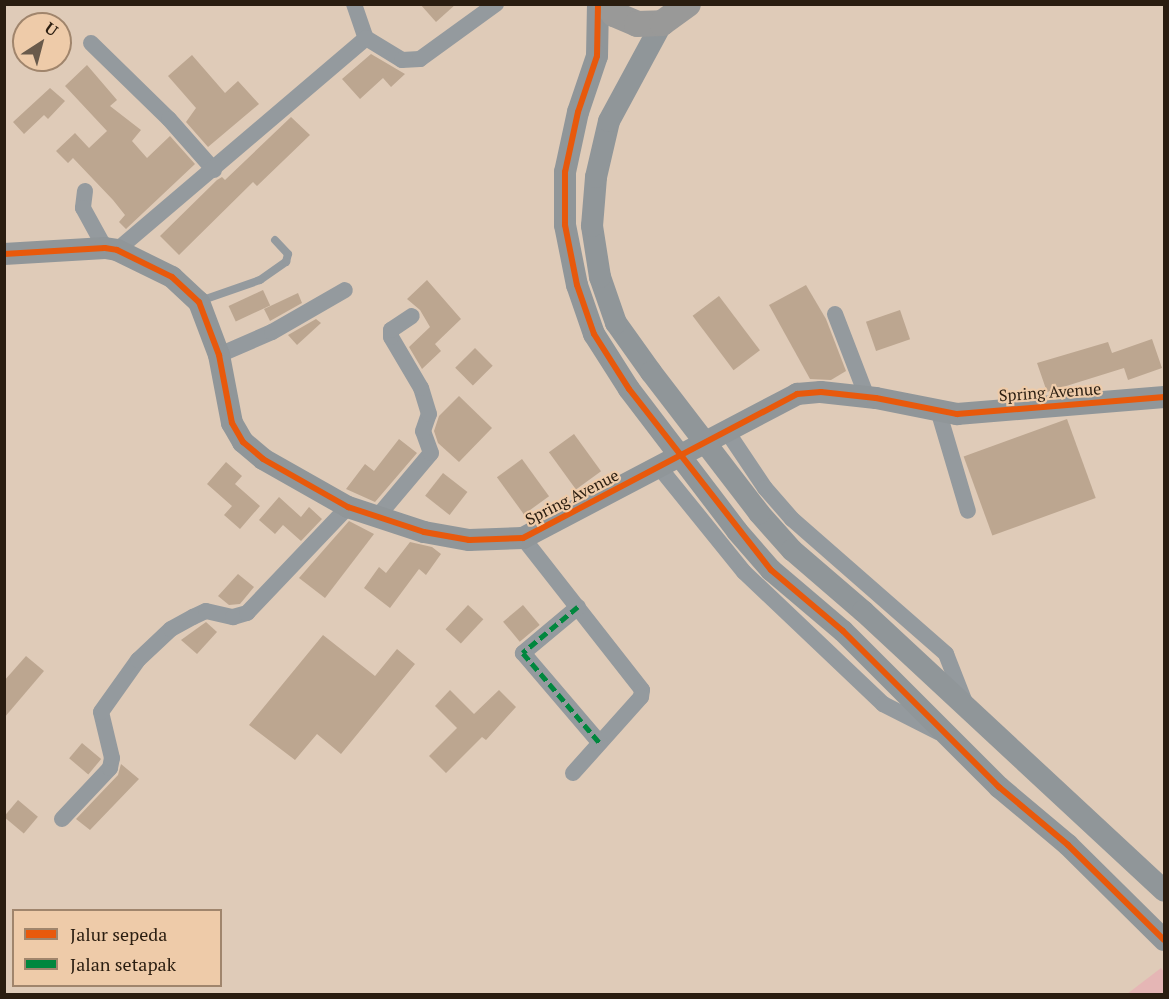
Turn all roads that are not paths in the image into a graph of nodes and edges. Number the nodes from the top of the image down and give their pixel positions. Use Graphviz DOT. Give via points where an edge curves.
graph roads {
  1 [pos="354,4"];
  2 [pos="496,4"];
  3 [pos="598,4"];
  4 [pos="606,4"];
  5 [pos="688,4"];
  6 [pos="662,23"];
  7 [pos="366,38"];
  8 [pos="91,43"];
  9 [pos="214,170"];
  10 [pos="85,191"];
  11 [pos="275,240"];
  12 [pos="111,249"];
  13 [pos="4,254"];
  14 [pos="345,290"];
  15 [pos="199,302"];
  16 [pos="836,314"];
  17 [pos="412,316"];
  18 [pos="219,355"];
  19 [pos="867,397"];
  20 [pos="1164,398"];
  21 [pos="938,410"];
  22 [pos="726,430"];
  23 [pos="659,467"];
  24 [pos="348,507"];
  25 [pos="968,511"];
  26 [pos="378,516"];
  27 [pos="523,538"];
  28 [pos="578,607"];
  29 [pos="970,714"];
  30 [pos="947,737"];
  31 [pos="600,743"];
  32 [pos="573,773"];
  33 [pos="62,819"];
  34 [pos="1164,891"];
  35 [pos="1164,940"];
  1 -- 7 [label="street"];
  2 -- 7 [label="street" via="420,59 402,60"];
  3 -- 30 [label="street, bridge" via="597,56 578,112 565,172 566,225 577,285 594,334 629,389 771,570 843,631"];
  4 -- 6 [label="main road" via="614,14 637,24"];
  5 -- 6 [label="main road"];
  6 -- 29 [label="street, bridge" via="609,121 596,177 592,226 600,277 616,323 759,513 792,550 863,611"];
  7 -- 9 [label="street"];
  8 -- 9 [label="street" via="169,119"];
  9 -- 12 [label="street"];
  10 -- 12 [label="street" via="83,208"];
  11 -- 15 [label="lane" via="288,254 286,262 260,280"];
  12 -- 13 [label="street, Spring Avenue"];
  12 -- 15 [label="street, Spring Avenue" via="172,277"];
  14 -- 18 [label="street" via="272,332"];
  15 -- 18 [label="street, Spring Avenue"];
  16 -- 19 [label="street"];
  17 -- 26 [label="street" via="391,330 391,337 421,388 429,414 423,431 431,453"];
  18 -- 24 [label="street, Spring Avenue" via="227,405 243,441 294,480"];
  19 -- 21 [label="street, Spring Avenue"];
  19 -- 22 [label="street, Spring Avenue" via="821,392 797,394"];
  20 -- 21 [label="street, Spring Avenue" via="957,414"];
  21 -- 25 [label="street"];
  22 -- 23 [label="street, Spring Avenue"];
  22 -- 29 [label="street" via="765,488 792,519 946,654"];
  23 -- 27 [label="street, Spring Avenue"];
  23 -- 30 [label="street" via="744,572 883,704"];
  24 -- 26 [label="street, Spring Avenue"];
  24 -- 33 [label="street" via="247,613 233,617 206,611 171,628 138,660 101,712 112,758 110,768"];
  26 -- 27 [label="street, Spring Avenue" via="424,532 469,540"];
  27 -- 28 [label="street"];
  28 -- 31 [label="street" via="642,690 641,697"];
  28 -- 31 [label="street" via="523,653"];
  29 -- 34 [label="street"];
  30 -- 35 [label="street" via="1117,890"];
  31 -- 32 [label="street"];
}
